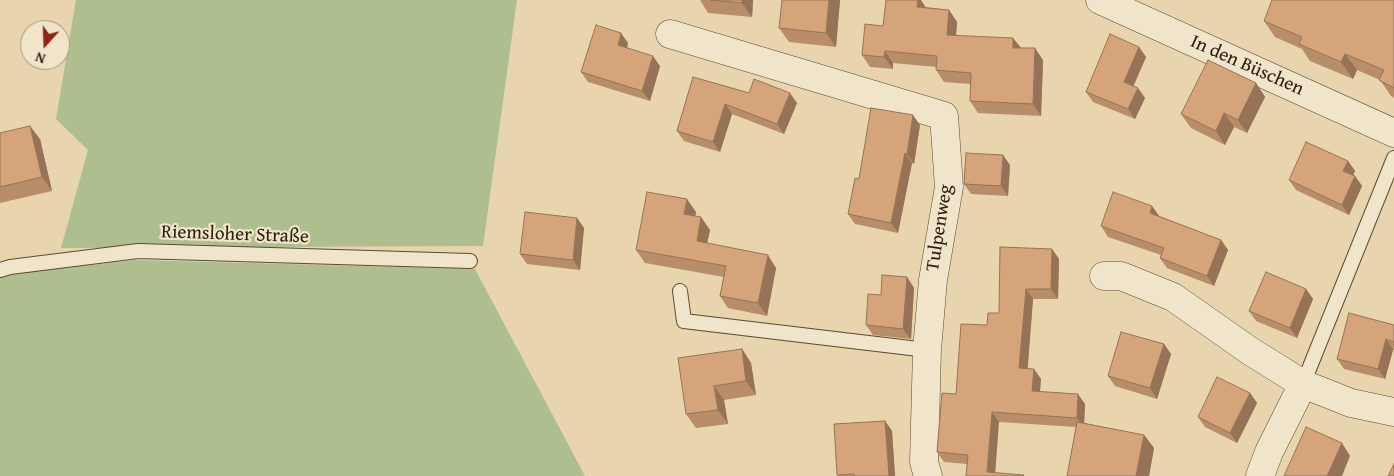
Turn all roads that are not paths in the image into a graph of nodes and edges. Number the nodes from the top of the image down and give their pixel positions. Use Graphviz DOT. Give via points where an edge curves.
graph roads {
  1 [pos="1100,0"];
  2 [pos="670,34"];
  3 [pos="1394,133"];
  4 [pos="1394,158"];
  5 [pos="470,261"];
  6 [pos="0,270"];
  7 [pos="1104,276"];
  8 [pos="680,291"];
  9 [pos="928,350"];
  10 [pos="1303,384"];
  11 [pos="1394,412"];
  12 [pos="928,476"];
  13 [pos="1260,476"];
  1 -- 3 [label="street, In den Büschen"];
  2 -- 9 [label="street, Tulpenweg" via="944,116 949,187 933,280"];
  4 -- 10 [label="lane"];
  5 -- 6 [label="lane, Riemsloher Straße" via="138,251 10,266"];
  7 -- 10 [label="street" via="1121,276 1173,297"];
  8 -- 9 [label="lane" via="684,321"];
  9 -- 12 [label="street, Tulpenweg" via="924,462"];
  10 -- 11 [label="street" via="1351,403"];
  10 -- 13 [label="street"];
}
